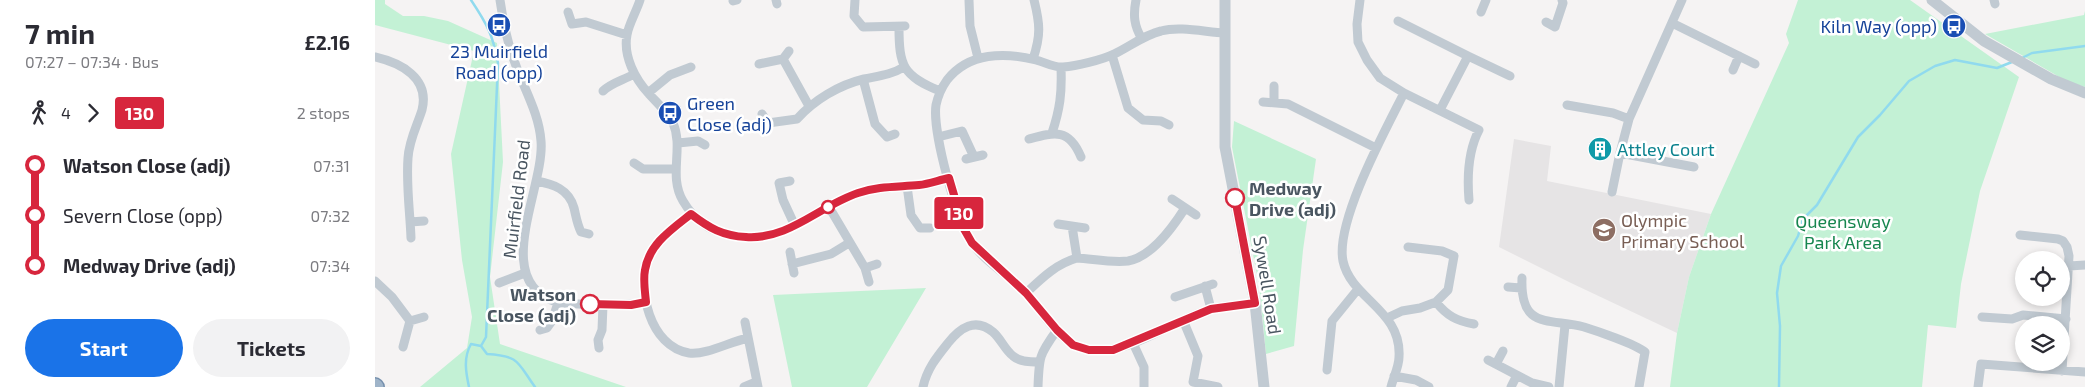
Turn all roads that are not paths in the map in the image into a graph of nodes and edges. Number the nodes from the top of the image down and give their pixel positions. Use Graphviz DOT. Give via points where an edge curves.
graph roads {
  1 [pos="499,0"];
  2 [pos="640,0"];
  3 [pos="855,0"];
  4 [pos="969,0"];
  5 [pos="1034,0"];
  6 [pos="1136,0"];
  7 [pos="1225,0"];
  8 [pos="1360,0"];
  9 [pos="1486,0"];
  10 [pos="1562,0"];
  11 [pos="1682,0"];
  12 [pos="1931,0"];
  13 [pos="568,12"];
  14 [pos="1481,12"];
  15 [pos="1398,21"];
  16 [pos="1546,22"];
  17 [pos="1672,23"];
  18 [pos="1225,33"];
  19 [pos="627,35"];
  20 [pos="1142,39"];
  21 [pos="789,51"];
  22 [pos="1112,55"];
  23 [pos="1468,56"];
  24 [pos="1739,56"];
  25 [pos="375,57"];
  26 [pos="978,58"];
  27 [pos="783,59"];
  28 [pos="1033,59"];
  29 [pos="759,64"];
  30 [pos="1755,64"];
  31 [pos="691,67"];
  32 [pos="904,67"];
  33 [pos="1061,68"];
  34 [pos="1733,70"];
  35 [pos="634,74"];
  36 [pos="1510,76"];
  37 [pos="863,80"];
  38 [pos="1274,86"];
  39 [pos="603,91"];
  40 [pos="940,91"];
  41 [pos="648,93"];
  42 [pos="1404,93"];
  43 [pos="2085,93"];
  44 [pos="1263,102"];
  45 [pos="1274,102"];
  46 [pos="1567,105"];
  47 [pos="809,106"];
  48 [pos="1440,110"];
  49 [pos="761,114"];
  50 [pos="1629,119"];
  51 [pos="1169,125"];
  52 [pos="1052,133"];
  53 [pos="895,134"];
  54 [pos="938,137"];
  55 [pos="1029,139"];
  56 [pos="678,143"];
  57 [pos="705,145"];
  58 [pos="1377,148"];
  59 [pos="1619,152"];
  60 [pos="974,157"];
  61 [pos="1081,157"];
  62 [pos="635,163"];
  63 [pos="1694,167"];
  64 [pos="676,169"];
  65 [pos="949,178"];
  66 [pos="536,181"];
  67 [pos="790,181"];
  68 [pos="907,186"];
  69 [pos="1612,192"];
  70 [pos="1172,199"];
  71 [pos="1469,200"];
  72 [pos="829,207"];
  73 [pos="1185,208"];
  74 [pos="691,214"];
  75 [pos="1196,215"];
  76 [pos="424,221"];
  77 [pos="410,222"];
  78 [pos="1058,224"];
  79 [pos="795,226"];
  80 [pos="1072,226"];
  81 [pos="920,228"];
  82 [pos="930,228"];
  83 [pos="1085,228"];
  84 [pos="589,234"];
  85 [pos="2020,235"];
  86 [pos="915,236"];
  87 [pos="411,238"];
  88 [pos="849,243"];
  89 [pos="1408,247"];
  90 [pos="2067,251"];
  91 [pos="790,252"];
  92 [pos="1077,258"];
  93 [pos="792,264"];
  94 [pos="877,264"];
  95 [pos="2085,265"];
  96 [pos="2070,266"];
  97 [pos="865,268"];
  98 [pos="794,273"];
  99 [pos="525,274"];
  100 [pos="375,281"];
  101 [pos="869,282"];
  102 [pos="499,284"];
  103 [pos="1508,287"];
  104 [pos="1358,289"];
  105 [pos="1026,293"];
  106 [pos="1175,297"];
  107 [pos="646,302"];
  108 [pos="1436,302"];
  109 [pos="558,303"];
  110 [pos="1255,303"];
  111 [pos="603,305"];
  112 [pos="1211,309"];
  113 [pos="2020,316"];
  114 [pos="2037,316"];
  115 [pos="1981,317"];
  116 [pos="424,318"];
  117 [pos="1387,318"];
  118 [pos="2015,318"];
  119 [pos="1183,320"];
  120 [pos="410,321"];
  121 [pos="745,322"];
  122 [pos="1474,324"];
  123 [pos="1565,325"];
  124 [pos="540,330"];
  125 [pos="1057,330"];
  126 [pos="748,338"];
  127 [pos="1133,343"];
  128 [pos="403,347"];
  129 [pos="599,348"];
  130 [pos="1503,351"];
  131 [pos="1488,360"];
  132 [pos="1039,362"];
  133 [pos="1497,364"];
  134 [pos="2015,367"];
  135 [pos="1327,370"];
  136 [pos="2062,371"];
  137 [pos="2085,372"];
  138 [pos="1517,375"];
  139 [pos="1394,376"];
  140 [pos="757,385"];
  141 [pos="744,387"];
  142 [pos="923,387"];
  143 [pos="1038,387"];
  144 [pos="1144,387"];
  145 [pos="1218,387"];
  146 [pos="1264,387"];
  147 [pos="1391,387"];
  148 [pos="1429,387"];
  149 [pos="1511,387"];
  150 [pos="1549,387"];
  151 [pos="1559,387"];
  152 [pos="1639,387"];
  153 [pos="1978,387"];
  1 -- 66 [label="street, Muirfield Road" via="507,40 540,128 541,160"];
  2 -- 19 [label="street"];
  3 -- 32 [label="street" via="854,16 863,27 902,26 899,45"];
  4 -- 26 [label="street" via="970,26"];
  5 -- 28 [label="street" via="1040,24"];
  6 -- 20 [label="street" via="1135,28"];
  7 -- 18 [label="street, Sywell Road"];
  8 -- 42 [label="street" via="1358,42 1380,78"];
  9 -- 14 [label="street"];
  10 -- 16 [label="street" via="1555,27"];
  11 -- 17 [label="street"];
  12 -- 43 [label="street" via="1984,41 2051,79"];
  13 -- 19 [label="street" via="572,24 587,22"];
  15 -- 23 [label="street"];
  17 -- 24 [label="street"];
  17 -- 50 [label="street"];
  18 -- 20 [label="street" via="1161,31"];
  18 -- 110 [label="street, Sywell Road" via="1228,166"];
  19 -- 35 [label="street" via="628,56"];
  20 -- 22 [label="street"];
  21 -- 27 [label="street"];
  22 -- 33 [label="street"];
  22 -- 51 [label="street" via="1128,108 1143,120"];
  23 -- 36 [label="street"];
  23 -- 48 [label="street"];
  24 -- 30 [label="street"];
  24 -- 34 [label="street"];
  25 -- 77 [label="street" via="407,69 415,77 422,93 422,110 407,157"];
  26 -- 28 [label="street" via="1001,55"];
  26 -- 40 [label="street" via="957,70"];
  27 -- 29 [label="street"];
  27 -- 47 [label="street"];
  28 -- 33 [label="street"];
  31 -- 41 [label="street" via="669,75"];
  32 -- 37 [label="street"];
  32 -- 40 [label="street" via="920,82"];
  33 -- 52 [label="street" via="1060,110"];
  35 -- 39 [label="street"];
  35 -- 41 [label="street"];
  37 -- 47 [label="street" via="844,86"];
  37 -- 53 [label="street" via="875,124 887,137"];
  38 -- 45 [label="street"];
  40 -- 54 [label="street" via="936,106"];
  41 -- 56 [label="street" via="673,123"];
  42 -- 48 [label="street"];
  42 -- 58 [label="street"];
  44 -- 45 [label="street"];
  45 -- 58 [label="street" via="1288,104"];
  46 -- 50 [label="street"];
  47 -- 49 [label="street" via="797,119 767,126"];
  48 -- 71 [label="street" via="1479,130 1472,149"];
  50 -- 59 [label="street"];
  52 -- 55 [label="street"];
  52 -- 61 [label="street" via="1066,136 1076,143"];
  54 -- 60 [label="street" via="962,131"];
  54 -- 65 [label="street"];
  56 -- 57 [label="street" via="697,141"];
  56 -- 64 [label="street"];
  58 -- 104 [label="street" via="1349,216 1344,240 1343,260 1349,278"];
  59 -- 63 [label="street"];
  59 -- 69 [label="street"];
  62 -- 64 [label="street" via="643,169"];
  64 -- 74 [label="street" via="681,199"];
  65 -- 68 [label="street"];
  65 -- 105 [label="street" via="964,229 972,243"];
  66 -- 84 [label="street" via="564,191 574,206 581,232"];
  66 -- 99 [label="street, Muirfield Road" via="522,250"];
  67 -- 79 [label="street" via="779,183"];
  68 -- 72 [label="street" via="865,191"];
  68 -- 81 [label="street" via="911,215"];
  70 -- 73 [label="street"];
  72 -- 79 [label="street"];
  72 -- 88 [label="street"];
  73 -- 75 [label="street"];
  73 -- 92 [label="street" via="1162,240 1148,252 1129,261"];
  74 -- 79 [label="street" via="722,234 739,237 758,238"];
  74 -- 107 [label="street" via="657,243 649,256 645,270"];
  76 -- 77 [label="street"];
  77 -- 87 [label="street"];
  78 -- 80 [label="street"];
  80 -- 83 [label="street"];
  80 -- 92 [label="street"];
  81 -- 82 [label="street"];
  81 -- 86 [label="street"];
  85 -- 90 [label="street" via="2058,239"];
  88 -- 93 [label="street" via="831,254"];
  88 -- 97 [label="street"];
  89 -- 108 [label="street" via="1455,256 1448,290"];
  91 -- 93 [label="street"];
  92 -- 105 [label="street" via="1051,270"];
  93 -- 98 [label="street"];
  94 -- 97 [label="street"];
  95 -- 96 [label="street"];
  97 -- 101 [label="street"];
  99 -- 102 [label="street"];
  99 -- 109 [label="street, Muirfield Road" via="539,294"];
  100 -- 120 [label="street"];
  103 -- 123 [label="street" via="1521,283 1522,300 1529,311 1543,322"];
  104 -- 117 [label="street"];
  104 -- 135 [label="street" via="1332,321"];
  105 -- 125 [label="street"];
  106 -- 112 [label="street" via="1209,285"];
  107 -- 111 [label="street, Muirfield Road"];
  107 -- 126 [label="street" via="660,335 676,349 703,353"];
  108 -- 117 [label="street"];
  108 -- 122 [label="street" via="1445,314 1460,322"];
  109 -- 111 [label="street, Muirfield Road"];
  109 -- 124 [label="street" via="552,321 547,328"];
  110 -- 112 [label="street"];
  110 -- 146 [label="street, Sywell Road"];
  111 -- 129 [label="street"];
  112 -- 119 [label="street"];
  113 -- 114 [label="street"];
  115 -- 118 [label="street"];
  116 -- 120 [label="street"];
  117 -- 139 [label="street" via="1397,339 1399,358"];
  119 -- 127 [label="street"];
  119 -- 145 [label="street" via="1198,356 1193,382"];
  120 -- 128 [label="street"];
  121 -- 126 [label="street"];
  123 -- 151 [label="street"];
  123 -- 152 [label="street" via="1585,328 1649,350"];
  125 -- 127 [label="street" via="1073,345 1089,350 1113,350"];
  125 -- 132 [label="street"];
  126 -- 140 [label="street"];
  127 -- 144 [label="street" via="1144,367"];
  130 -- 133 [label="street"];
  131 -- 133 [label="street"];
  132 -- 142 [label="street" via="1014,358 993,332 970,325 957,331 938,356 927,372"];
  132 -- 143 [label="street"];
  133 -- 138 [label="street"];
  134 -- 153 [label="street" via="1981,364"];
  136 -- 137 [label="street"];
  138 -- 149 [label="street"];
  138 -- 150 [label="street"];
  139 -- 147 [label="street"];
  139 -- 148 [label="street" via="1416,380"];
  140 -- 141 [label="street"];
}
